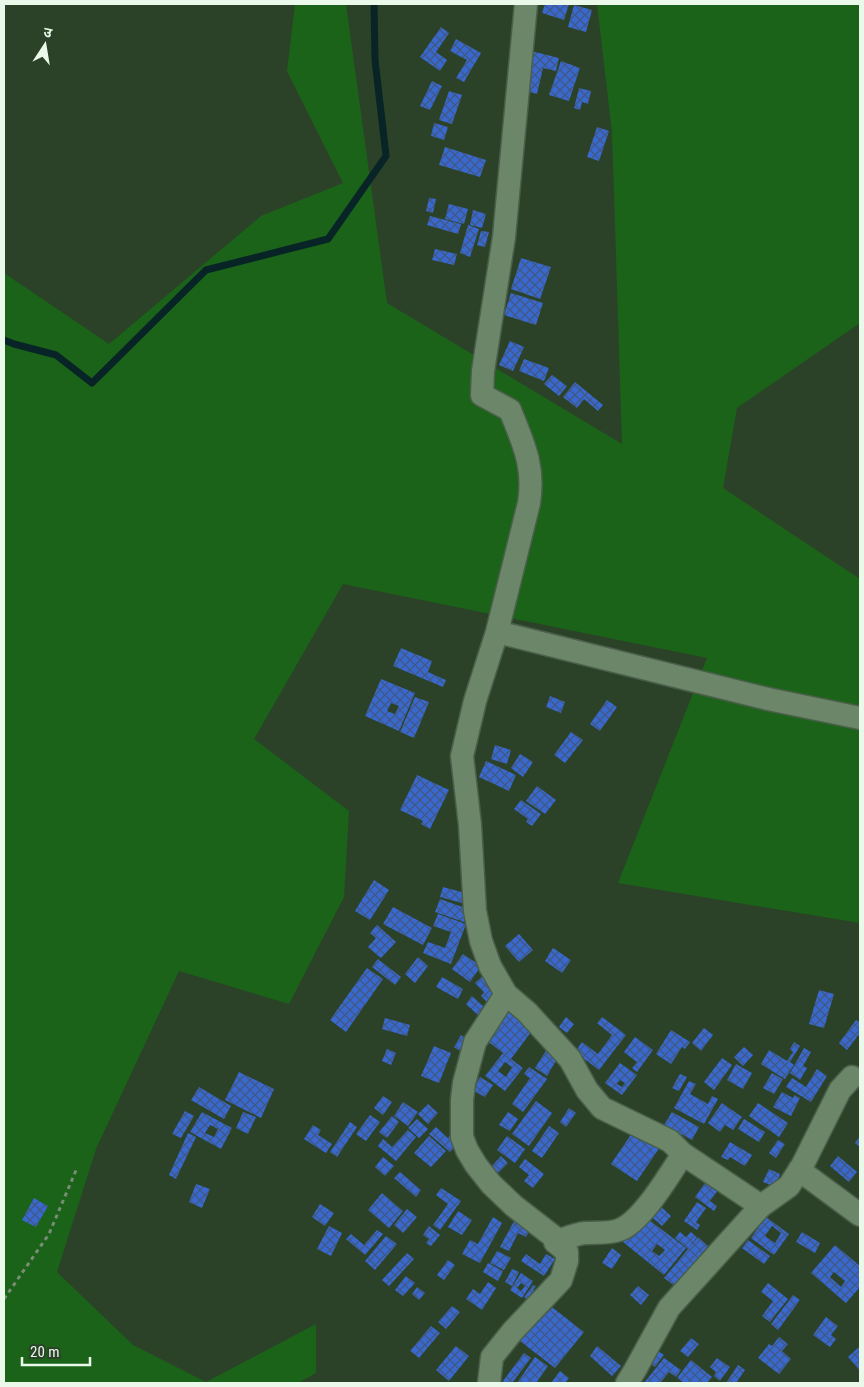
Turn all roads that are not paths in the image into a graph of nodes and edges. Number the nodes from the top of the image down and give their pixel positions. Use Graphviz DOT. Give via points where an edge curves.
graph roads {
  1 [pos="526,4"];
  2 [pos="497,632"];
  3 [pos="860,718"];
  4 [pos="506,994"];
  5 [pos="852,1077"];
  6 [pos="683,1154"];
  7 [pos="799,1170"];
  8 [pos="761,1206"];
  9 [pos="860,1215"];
  10 [pos="555,1242"];
  11 [pos="489,1383"];
  12 [pos="626,1383"];
  1 -- 2 [label="street" via="504,237 482,395 510,410 527,453 531,488"];
  2 -- 3 [label="street" via="768,699"];
  2 -- 4 [label="street" via="474,702 462,756 475,911 490,966"];
  4 -- 6 [label="street" via="570,1059 587,1090 602,1108 670,1141"];
  4 -- 10 [label="street" via="474,1042 464,1083 462,1137 476,1165 491,1184 554,1236"];
  5 -- 7 [label="street" via="840,1090"];
  6 -- 8 [label="street"];
  6 -- 10 [label="street" via="631,1224 614,1232 582,1234"];
  7 -- 8 [label="street" via="789,1186"];
  7 -- 9 [label="street"];
  8 -- 12 [label="street" via="669,1308"];
  10 -- 11 [label="street" via="567,1252 561,1280 492,1357"];
}
